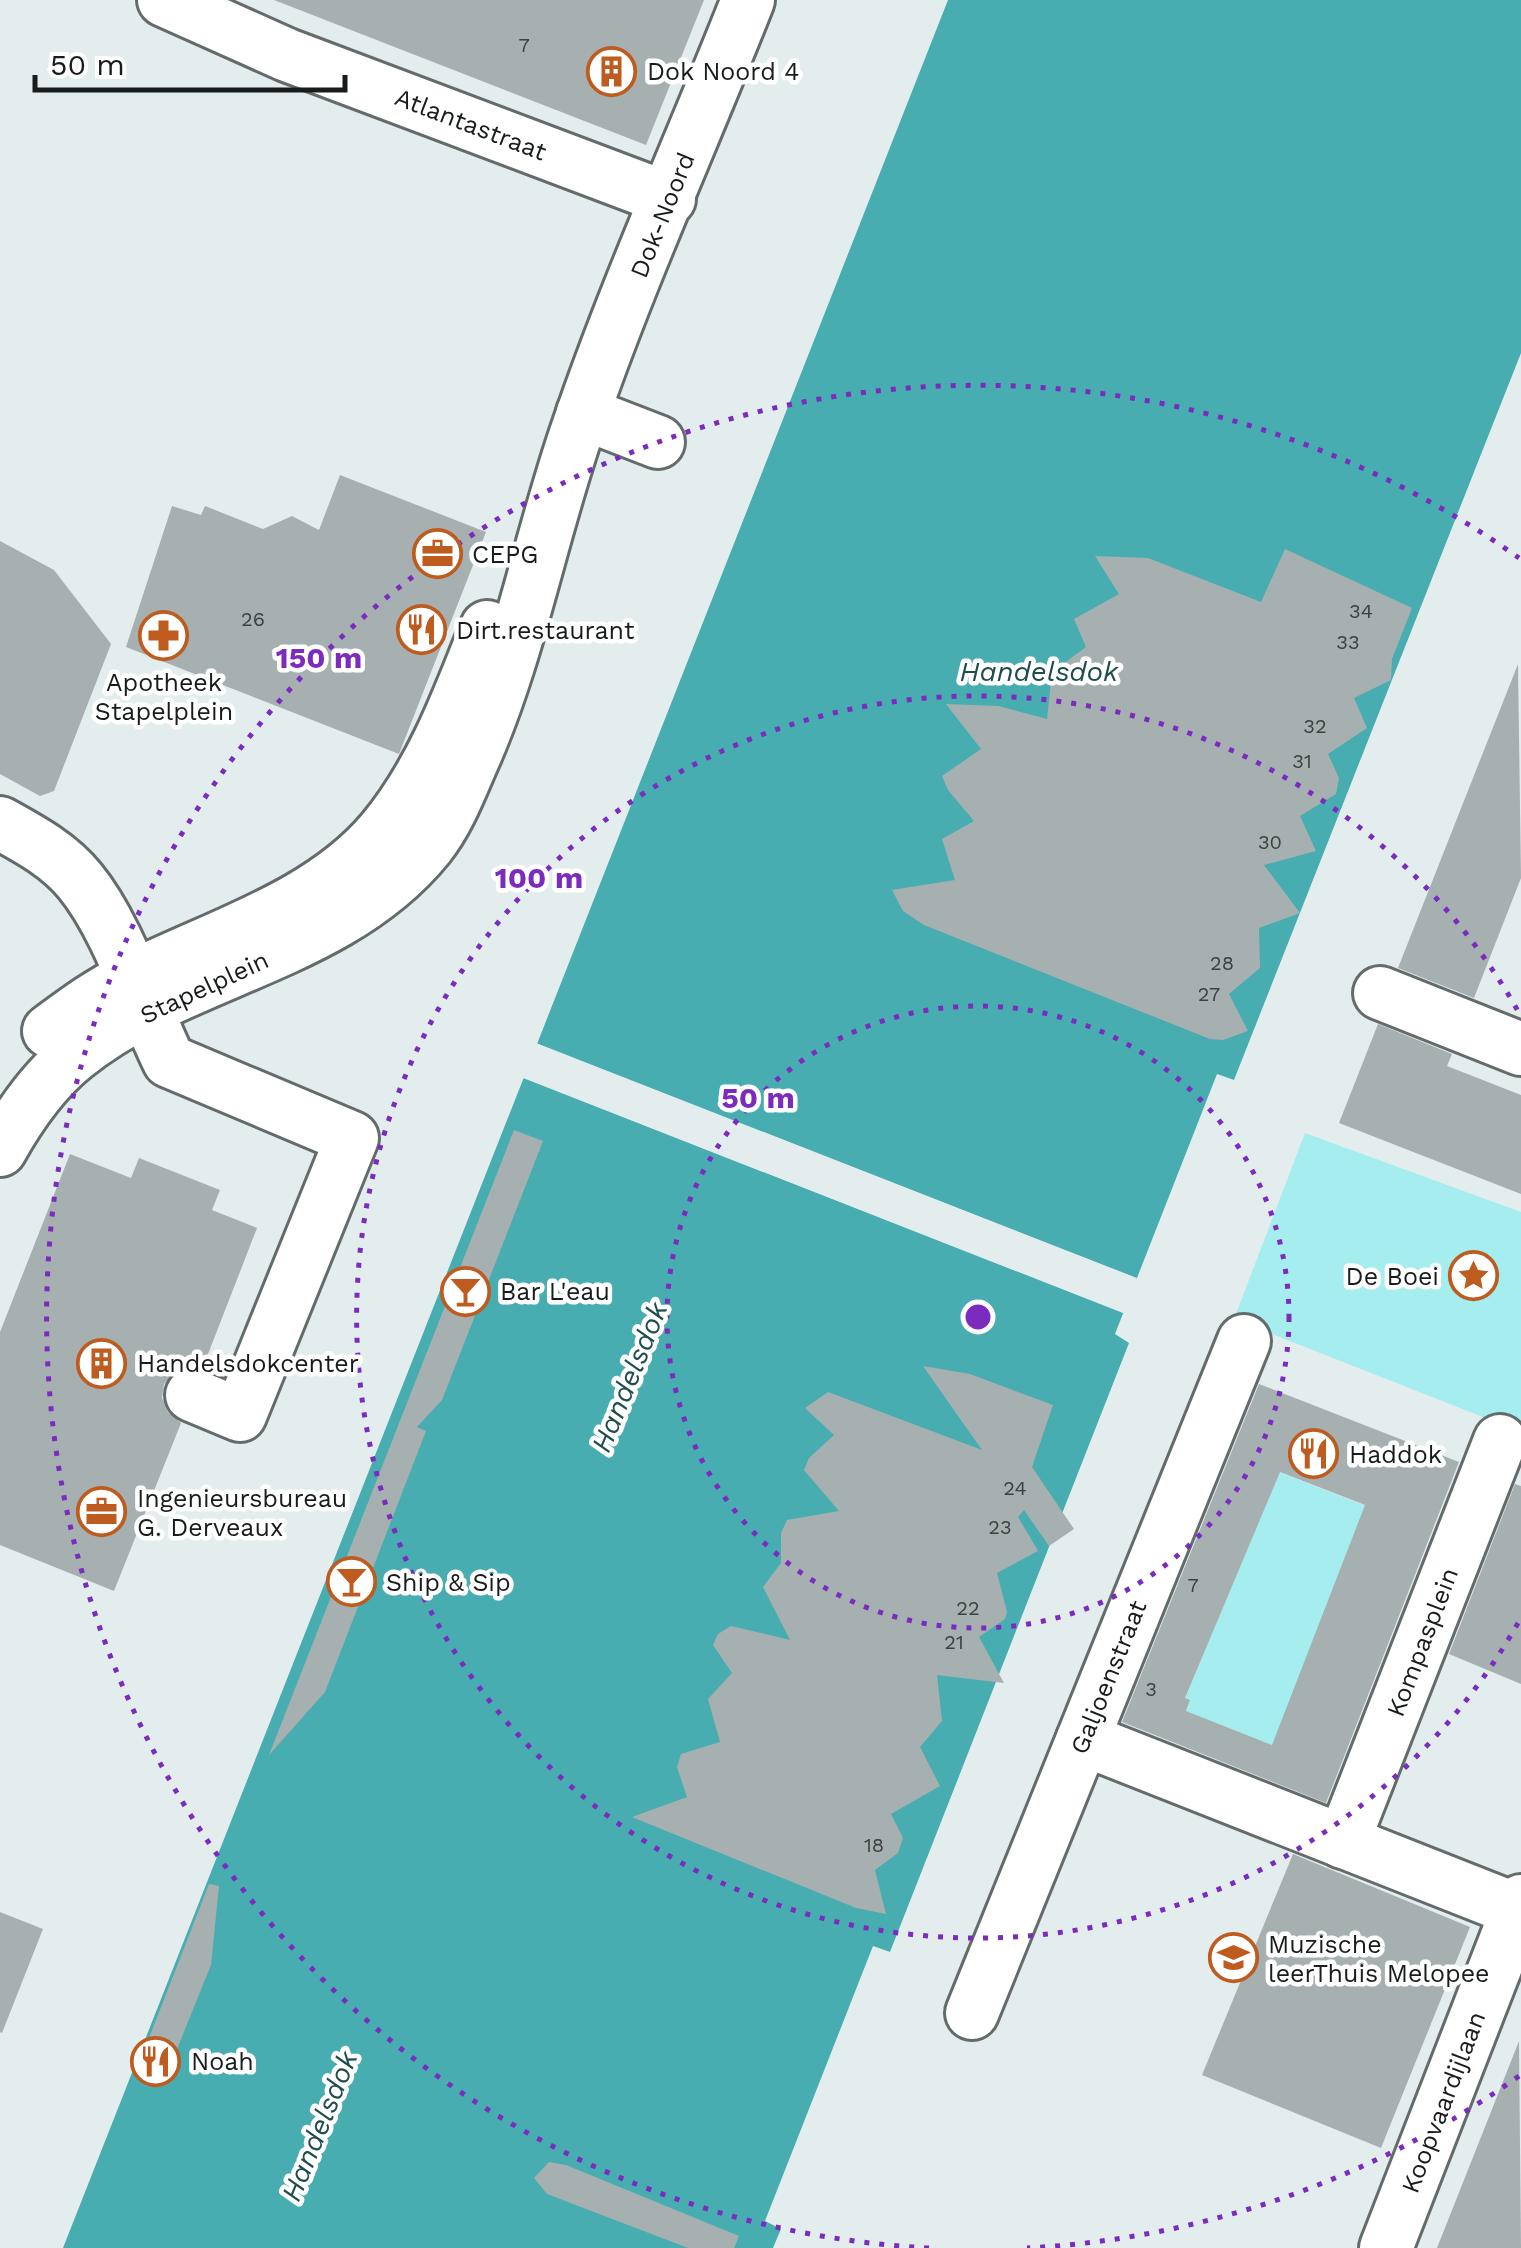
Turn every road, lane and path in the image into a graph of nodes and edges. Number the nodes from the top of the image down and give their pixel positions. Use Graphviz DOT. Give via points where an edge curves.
graph roads {
  1 [pos="164,0"];
  2 [pos="748,0"];
  3 [pos="670,198"];
  4 [pos="580,422"];
  5 [pos="658,442"];
  6 [pos="0,823"];
  7 [pos="410,831"];
  8 [pos="1380,993"];
  9 [pos="137,995"];
  10 [pos="1521,1048"];
  11 [pos="0,1084"];
  12 [pos="0,1150"];
  13 [pos="1244,1341"];
  14 [pos="192,1395"];
  15 [pos="1500,1441"];
  16 [pos="1083,1739"];
  17 [pos="1343,1842"];
  18 [pos="1519,1906"];
  19 [pos="972,2012"];
  20 [pos="1386,2248"];
  1 -- 3 [label="street, Atlantastraat" via="287,55"];
  2 -- 3 [label="street, Dok-Noord"];
  3 -- 4 [label="street, Dok-Noord"];
  4 -- 5 [label="street"];
  4 -- 7 [label="street, Dok-Noord" via="523,532"];
  6 -- 9 [label="street" via="44,847 80,880"];
  7 -- 9 [label="street, Stapelplein"];
  8 -- 10 [label="street"];
  9 -- 11 [label="street, Stapelplein" via="43,1036"];
  9 -- 12 [label="street, Stapelplein" via="41,1090"];
  9 -- 14 [label="street" via="169,1061 352,1138 240,1414"];
  13 -- 16 [label="street, Galjoenstraat"];
  15 -- 17 [label="street, Kompasplein"];
  16 -- 17 [label="street"];
  16 -- 19 [label="street, Galjoenstraat"];
  17 -- 18 [label="street"];
  18 -- 20 [label="street, Koopvaardijlaan"];
}
